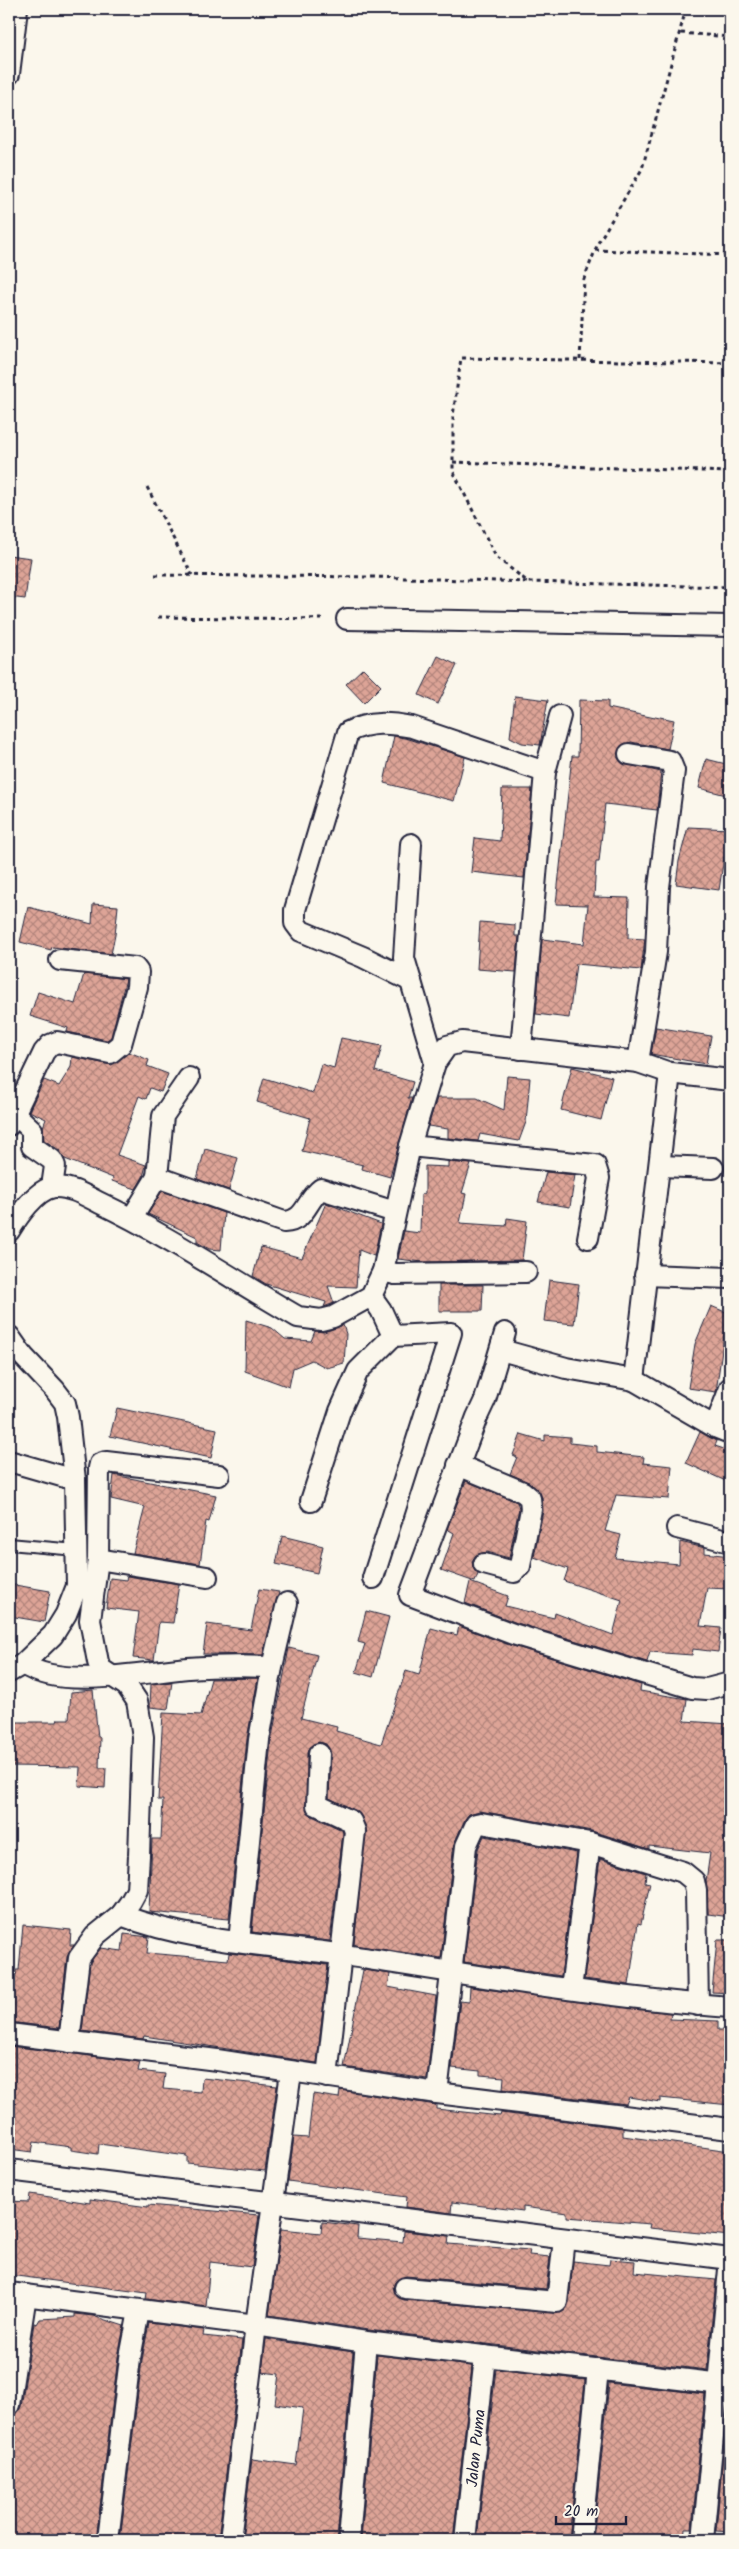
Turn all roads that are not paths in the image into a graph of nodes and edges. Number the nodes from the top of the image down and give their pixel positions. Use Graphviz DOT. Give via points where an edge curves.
graph roads {
  1 [pos="17,9"];
  2 [pos="9,74"];
  3 [pos="347,619"];
  4 [pos="730,626"];
  5 [pos="560,716"];
  6 [pos="628,754"];
  7 [pos="545,772"];
  8 [pos="411,844"];
  9 [pos="60,960"];
  10 [pos="411,981"];
  11 [pos="521,1049"];
  12 [pos="638,1062"];
  13 [pos="435,1063"];
  14 [pos="670,1073"];
  15 [pos="188,1078"];
  16 [pos="730,1080"];
  17 [pos="12,1120"];
  18 [pos="410,1146"];
  19 [pos="660,1166"];
  20 [pos="713,1168"];
  21 [pos="156,1177"];
  22 [pos="52,1187"];
  23 [pos="395,1212"];
  24 [pos="132,1218"];
  25 [pos="9,1231"];
  26 [pos="588,1238"];
  27 [pos="383,1271"];
  28 [pos="526,1272"];
  29 [pos="645,1275"];
  30 [pos="730,1278"];
  31 [pos="371,1296"];
  32 [pos="9,1336"];
  33 [pos="393,1336"];
  34 [pos="634,1380"];
  35 [pos="730,1388"];
  36 [pos="722,1430"];
  37 [pos="9,1461"];
  38 [pos="458,1466"];
  39 [pos="219,1475"];
  40 [pos="75,1480"];
  41 [pos="311,1501"];
  42 [pos="677,1528"];
  43 [pos="730,1542"];
  44 [pos="9,1544"];
  45 [pos="76,1550"];
  46 [pos="98,1559"];
  47 [pos="484,1564"];
  48 [pos="207,1577"];
  49 [pos="373,1578"];
  50 [pos="288,1603"];
  51 [pos="272,1667"];
  52 [pos="16,1668"];
  53 [pos="110,1675"];
  54 [pos="730,1683"];
  55 [pos="319,1754"];
  56 [pos="590,1843"];
  57 [pos="121,1916"];
  58 [pos="239,1942"];
  59 [pos="342,1955"];
  60 [pos="451,1973"];
  61 [pos="571,1989"];
  62 [pos="698,2005"];
  63 [pos="730,2007"];
  64 [pos="13,2035"];
  65 [pos="69,2042"];
  66 [pos="290,2072"];
  67 [pos="327,2076"];
  68 [pos="437,2094"];
  69 [pos="730,2128"];
  70 [pos="9,2170"];
  71 [pos="272,2202"];
  72 [pos="564,2239"];
  73 [pos="730,2259"];
  74 [pos="405,2288"];
  75 [pos="17,2294"];
  76 [pos="139,2311"];
  77 [pos="256,2325"];
  78 [pos="366,2342"];
  79 [pos="485,2356"];
  80 [pos="598,2369"];
  81 [pos="725,2384"];
  82 [pos="9,2405"];
  83 [pos="108,2540"];
  84 [pos="230,2540"];
  85 [pos="349,2540"];
  86 [pos="465,2540"];
  87 [pos="581,2540"];
  88 [pos="703,2540"];
  1 -- 2 [label="street"];
  3 -- 4 [label="street"];
  5 -- 7 [label="street"];
  6 -- 12 [label="street" via="670,761 674,771 659,887 656,952"];
  7 -- 10 [label="street" via="412,727 392,723 361,725 348,732 295,910 295,923 301,931"];
  7 -- 11 [label="street"];
  8 -- 10 [label="street" via="404,958"];
  9 -- 17 [label="street" via="135,968 138,972 121,1044 110,1053 57,1042 50,1045"];
  10 -- 13 [label="street"];
  11 -- 12 [label="street"];
  11 -- 13 [label="street" via="462,1042 447,1046"];
  12 -- 14 [label="street"];
  13 -- 18 [label="street"];
  14 -- 16 [label="street"];
  14 -- 19 [label="street"];
  15 -- 21 [label="street" via="164,1116"];
  17 -- 22 [label="street" via="32,1130 32,1146 52,1160 55,1166"];
  18 -- 23 [label="street"];
  18 -- 26 [label="street" via="595,1165 599,1178"];
  19 -- 20 [label="street"];
  19 -- 29 [label="street"];
  21 -- 23 [label="street" via="284,1222 294,1222 301,1217 321,1189"];
  21 -- 24 [label="street"];
  22 -- 24 [label="street" via="71,1189"];
  22 -- 25 [label="street" via="21,1211"];
  23 -- 27 [label="street"];
  24 -- 31 [label="street" via="298,1317 321,1320 333,1317"];
  27 -- 28 [label="street" via="395,1274"];
  27 -- 31 [label="street"];
  29 -- 30 [label="street"];
  29 -- 34 [label="street"];
  31 -- 33 [label="street"];
  32 -- 40 [label="street" via="64,1404"];
  33 -- 41 [label="street" via="358,1371 340,1411"];
  33 -- 49 [label="street" via="451,1333"];
  34 -- 36 [label="street"];
  34 -- 38 [label="street" via="566,1368 501,1348 485,1400"];
  35 -- 36 [label="street"];
  37 -- 40 [label="street"];
  38 -- 47 [label="street" via="523,1492 530,1498 531,1509 520,1566 514,1572"];
  38 -- 54 [label="street" via="410,1594 513,1634 692,1688"];
  39 -- 46 [label="street" via="103,1462 99,1468"];
  40 -- 45 [label="street"];
  42 -- 43 [label="street"];
  44 -- 45 [label="lane"];
  45 -- 52 [label="street" via="77,1586 66,1614 53,1635"];
  46 -- 48 [label="street"];
  46 -- 53 [label="street" via="90,1620 98,1662"];
  50 -- 51 [label="street"];
  51 -- 53 [label="street" via="216,1666"];
  51 -- 58 [label="street" via="259,1740"];
  52 -- 53 [label="street" via="56,1677"];
  53 -- 57 [label="street" via="134,1693 143,1738 136,1890"];
  55 -- 59 [label="street" via="317,1804 347,1818 354,1826"];
  56 -- 60 [label="street" via="476,1824 466,1846"];
  56 -- 61 [label="street"];
  56 -- 62 [label="street" via="683,1872 694,1881"];
  57 -- 58 [label="street" via="154,1929"];
  57 -- 65 [label="street" via="95,1936 79,1958"];
  58 -- 59 [label="street"];
  59 -- 60 [label="street"];
  59 -- 67 [label="street"];
  60 -- 61 [label="street"];
  60 -- 68 [label="street"];
  61 -- 62 [label="street"];
  62 -- 63 [label="street"];
  64 -- 65 [label="street"];
  65 -- 66 [label="street"];
  66 -- 67 [label="street"];
  66 -- 71 [label="street"];
  67 -- 68 [label="street"];
  68 -- 69 [label="street"];
  70 -- 71 [label="street"];
  71 -- 72 [label="street"];
  71 -- 77 [label="street"];
  72 -- 73 [label="street"];
  72 -- 74 [label="street" via="556,2302"];
  73 -- 81 [label="street"];
  75 -- 76 [label="street"];
  75 -- 82 [label="street"];
  76 -- 77 [label="street"];
  76 -- 83 [label="street" via="130,2358"];
  77 -- 78 [label="street"];
  77 -- 84 [label="street"];
  78 -- 79 [label="street"];
  78 -- 85 [label="street"];
  79 -- 80 [label="street"];
  79 -- 86 [label="street, Jalan Puma"];
  80 -- 81 [label="street"];
  80 -- 87 [label="street"];
  81 -- 88 [label="street"];
}
